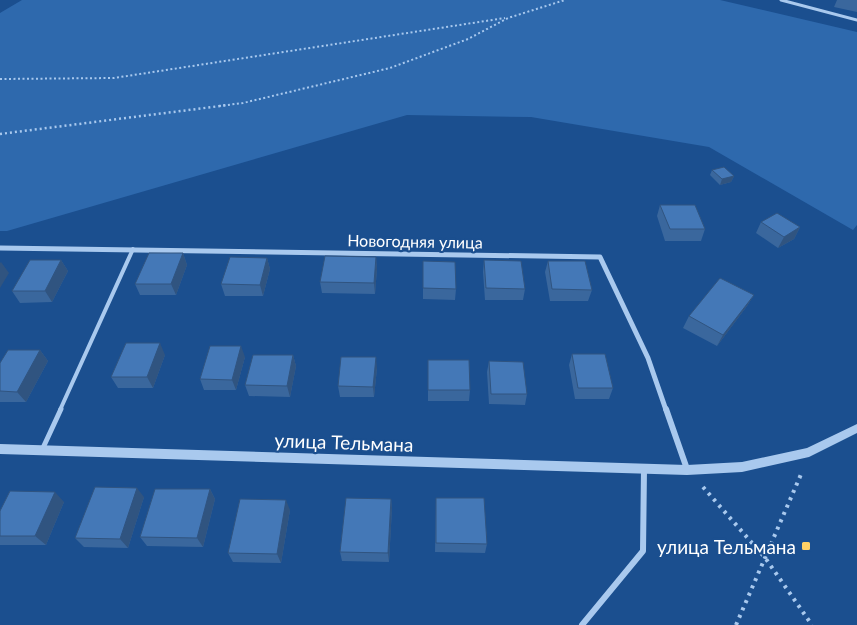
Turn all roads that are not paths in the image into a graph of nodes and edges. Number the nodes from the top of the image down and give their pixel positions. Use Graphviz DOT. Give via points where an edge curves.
graph roads {
  1 [pos="781,0"];
  2 [pos="802,0"];
  3 [pos="796,4"];
  4 [pos="857,20"];
  5 [pos="0,248"];
  6 [pos="133,249"];
  7 [pos="857,428"];
  8 [pos="0,449"];
  9 [pos="41,450"];
  10 [pos="644,469"];
  11 [pos="688,470"];
  12 [pos="582,625"];
  1 -- 3 [label="street"];
  2 -- 3 [label="street"];
  3 -- 4 [label="street"];
  5 -- 6 [label="street, Новогодняя улица"];
  6 -- 9 [label="lane"];
  6 -- 11 [label="street, Новогодняя улица" via="600,257 648,358"];
  7 -- 11 [label="street, улица Тельмана" via="809,452 742,466"];
  8 -- 9 [label="street, улица Тельмана"];
  9 -- 10 [label="street, улица Тельмана"];
  10 -- 11 [label="street, улица Тельмана"];
  10 -- 12 [label="street" via="644,551"];
}
